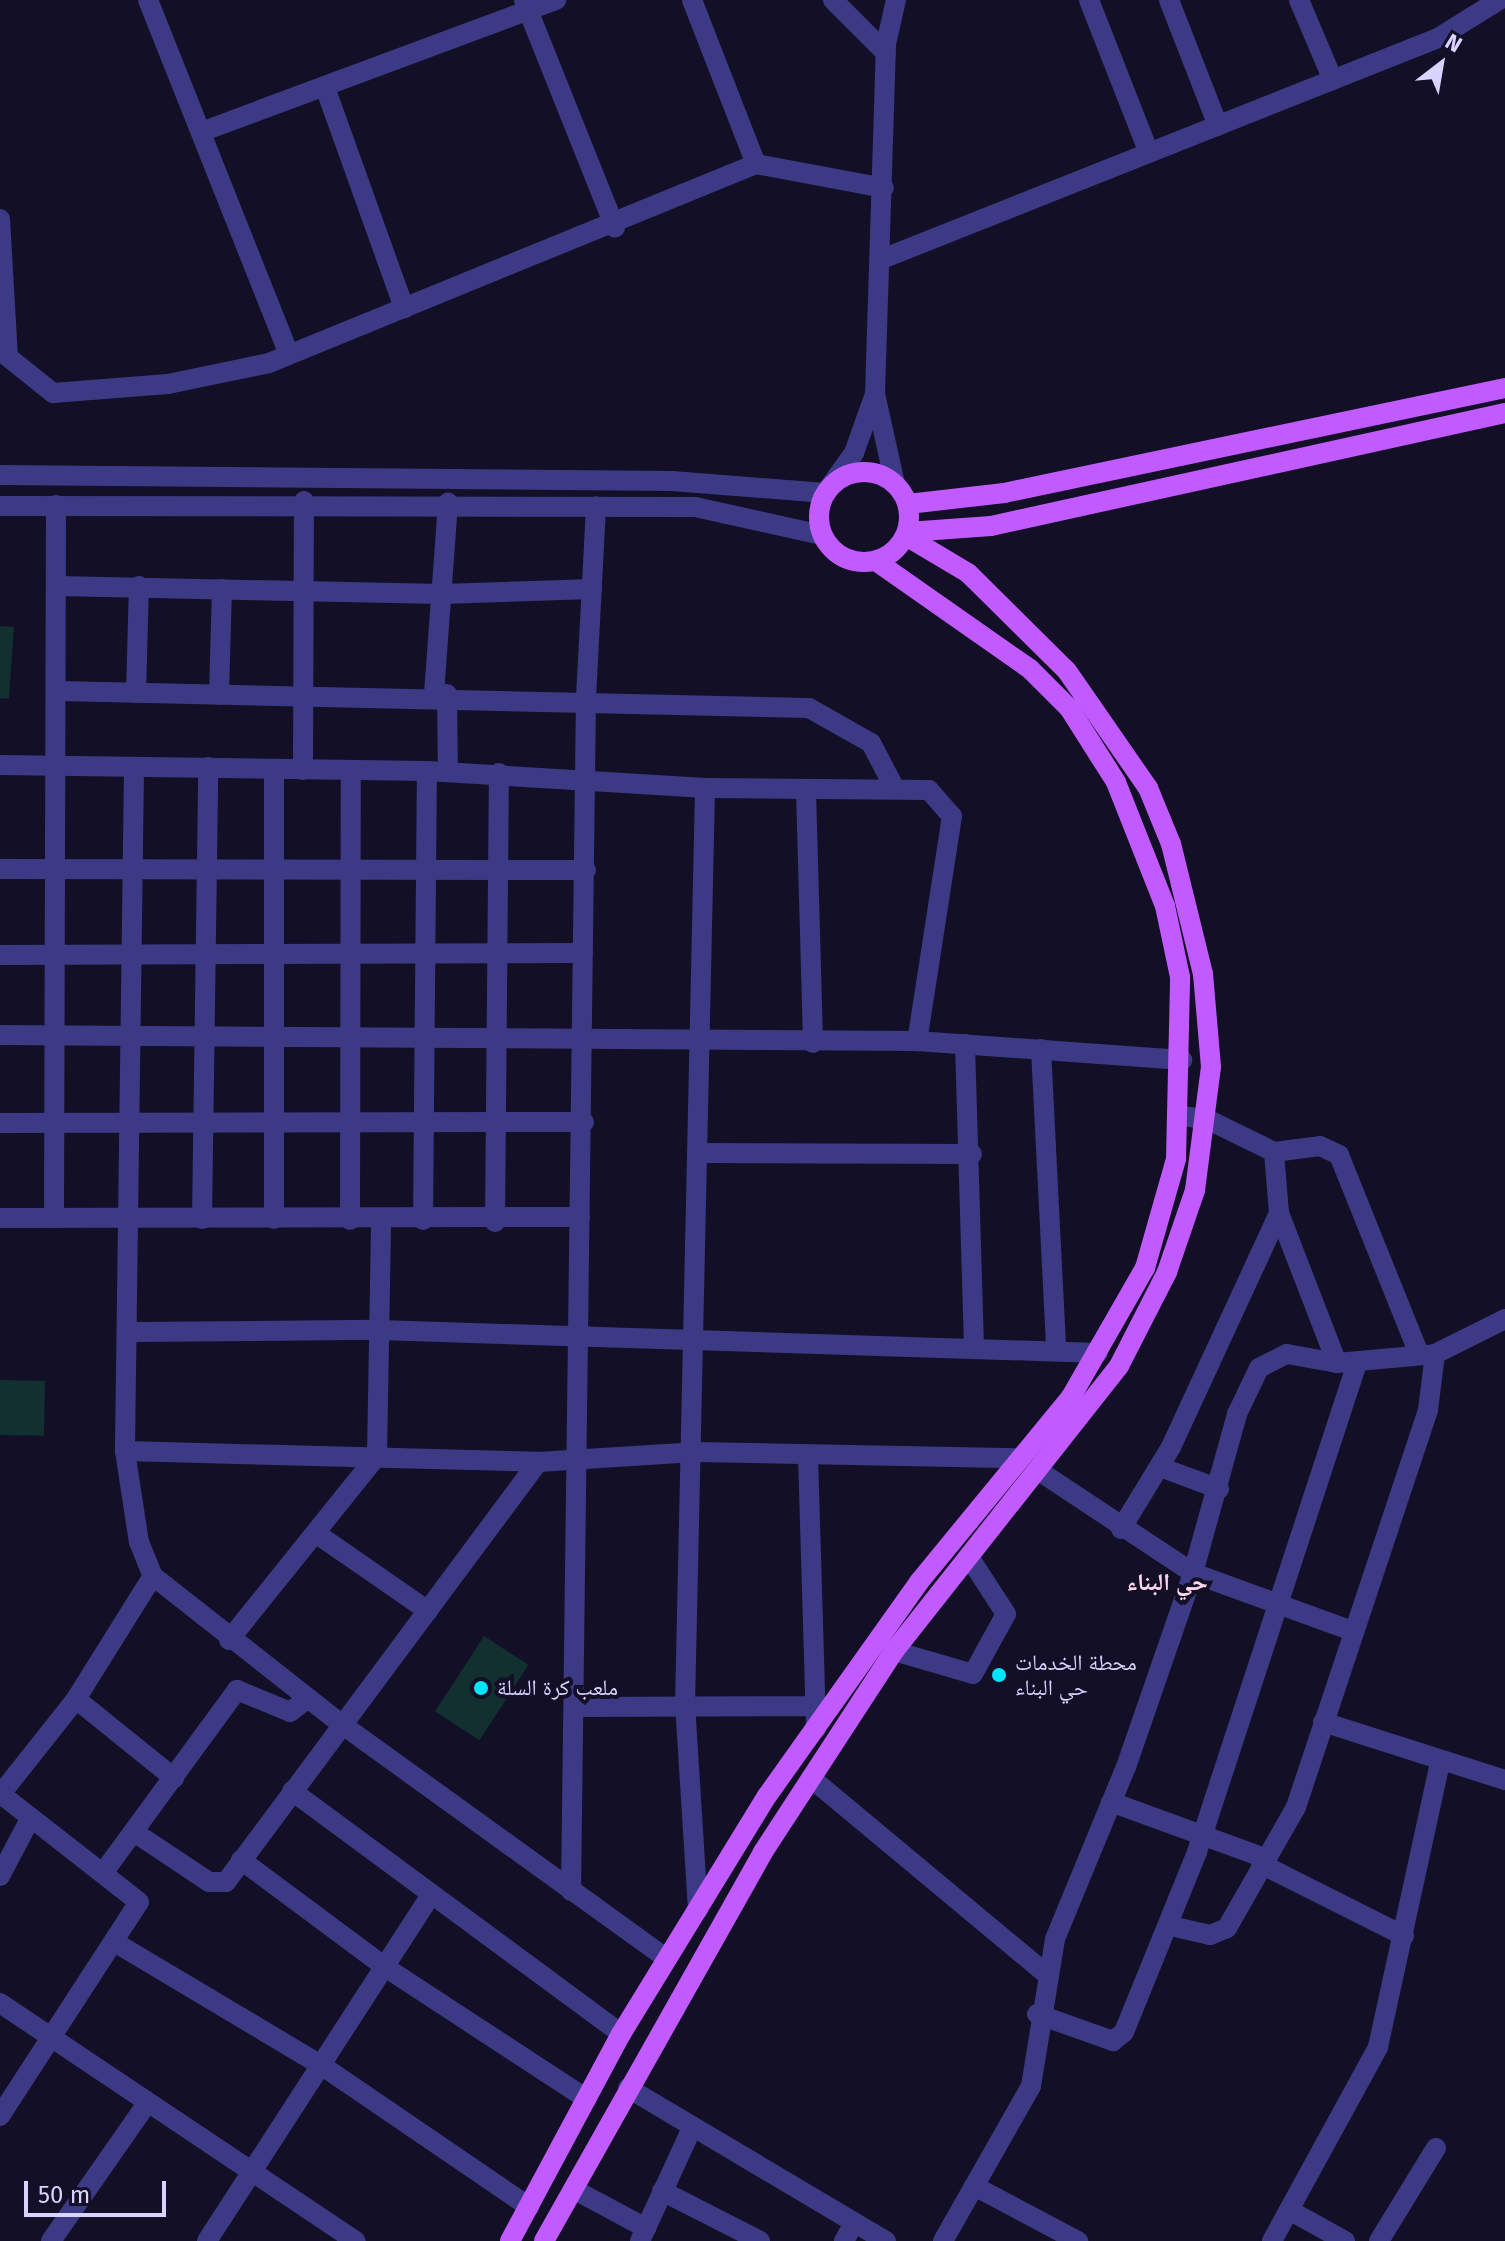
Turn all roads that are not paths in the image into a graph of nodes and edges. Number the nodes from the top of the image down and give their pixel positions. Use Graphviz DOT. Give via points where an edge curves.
graph roads {
  1 [pos="148,0"];
  2 [pos="556,0"];
  3 [pos="692,0"];
  4 [pos="833,0"];
  5 [pos="896,0"];
  6 [pos="1089,0"];
  7 [pos="1169,0"];
  8 [pos="1299,0"];
  9 [pos="1499,0"];
  10 [pos="526,5"];
  11 [pos="886,53"];
  12 [pos="1333,80"];
  13 [pos="326,90"];
  14 [pos="1218,126"];
  15 [pos="201,132"];
  16 [pos="1149,153"];
  17 [pos="756,164"];
  18 [pos="884,188"];
  19 [pos="0,219"];
  20 [pos="615,227"];
  21 [pos="882,259"];
  22 [pos="404,308"];
  23 [pos="289,354"];
  24 [pos="1505,388"];
  25 [pos="875,394"];
  26 [pos="1505,413"];
  27 [pos="0,475"];
  28 [pos="895,484"];
  29 [pos="827,491"];
  30 [pos="304,501"];
  31 [pos="448,503"];
  32 [pos="908,504"];
  33 [pos="56,505"];
  34 [pos="0,506"];
  35 [pos="596,506"];
  36 [pos="907,534"];
  37 [pos="822,535"];
  38 [pos="876,561"];
  39 [pos="57,586"];
  40 [pos="139,586"];
  41 [pos="222,589"];
  42 [pos="592,589"];
  43 [pos="300,591"];
  44 [pos="442,594"];
  45 [pos="60,691"];
  46 [pos="136,693"];
  47 [pos="440,694"];
  48 [pos="219,695"];
  49 [pos="301,697"];
  50 [pos="586,698"];
  51 [pos="0,765"];
  52 [pos="208,767"];
  53 [pos="59,768"];
  54 [pos="134,769"];
  55 [pos="303,770"];
  56 [pos="351,770"];
  57 [pos="274,771"];
  58 [pos="427,771"];
  59 [pos="448,771"];
  60 [pos="499,773"];
  61 [pos="586,778"];
  62 [pos="705,788"];
  63 [pos="895,789"];
  64 [pos="806,790"];
  65 [pos="204,868"];
  66 [pos="277,868"];
  67 [pos="497,868"];
  68 [pos="0,869"];
  69 [pos="424,869"];
  70 [pos="349,870"];
  71 [pos="586,870"];
  72 [pos="58,871"];
  73 [pos="133,871"];
  74 [pos="347,953"];
  75 [pos="583,953"];
  76 [pos="277,954"];
  77 [pos="0,955"];
  78 [pos="423,955"];
  79 [pos="498,955"];
  80 [pos="57,956"];
  81 [pos="131,957"];
  82 [pos="204,957"];
  83 [pos="209,1034"];
  84 [pos="0,1035"];
  85 [pos="56,1036"];
  86 [pos="277,1036"];
  87 [pos="345,1036"];
  88 [pos="424,1036"];
  89 [pos="497,1037"];
  90 [pos="583,1037"];
  91 [pos="129,1038"];
  92 [pos="698,1040"];
  93 [pos="917,1041"];
  94 [pos="813,1043"];
  95 [pos="965,1044"];
  96 [pos="1041,1049"];
  97 [pos="1182,1060"];
  98 [pos="1179,1115"];
  99 [pos="345,1119"];
  100 [pos="424,1120"];
  101 [pos="1209,1120"];
  102 [pos="274,1121"];
  103 [pos="499,1121"];
  104 [pos="584,1122"];
  105 [pos="0,1123"];
  106 [pos="55,1123"];
  107 [pos="126,1123"];
  108 [pos="200,1124"];
  109 [pos="1274,1152"];
  110 [pos="697,1153"];
  111 [pos="972,1154"];
  112 [pos="1279,1213"];
  113 [pos="580,1217"];
  114 [pos="0,1218"];
  115 [pos="54,1218"];
  116 [pos="202,1219"];
  117 [pos="274,1219"];
  118 [pos="350,1220"];
  119 [pos="381,1220"];
  120 [pos="423,1220"];
  121 [pos="126,1222"];
  122 [pos="495,1222"];
  123 [pos="1505,1319"];
  124 [pos="379,1330"];
  125 [pos="132,1332"];
  126 [pos="578,1337"];
  127 [pos="696,1343"];
  128 [pos="974,1346"];
  129 [pos="1056,1346"];
  130 [pos="1098,1353"];
  131 [pos="1427,1354"];
  132 [pos="1347,1363"];
  133 [pos="125,1451"];
  134 [pos="695,1452"];
  135 [pos="808,1455"];
  136 [pos="377,1456"];
  137 [pos="577,1456"];
  138 [pos="1017,1458"];
  139 [pos="538,1462"];
  140 [pos="1160,1467"];
  141 [pos="1039,1471"];
  142 [pos="1219,1489"];
  143 [pos="1121,1529"];
  144 [pos="317,1534"];
  145 [pos="969,1557"];
  146 [pos="1193,1573"];
  147 [pos="153,1576"];
  148 [pos="1276,1603"];
  149 [pos="428,1611"];
  150 [pos="1350,1630"];
  151 [pos="229,1640"];
  152 [pos="894,1651"];
  153 [pos="76,1699"];
  154 [pos="307,1699"];
  155 [pos="685,1706"];
  156 [pos="817,1706"];
  157 [pos="574,1707"];
  158 [pos="1323,1722"];
  159 [pos="340,1723"];
  160 [pos="816,1729"];
  161 [pos="1440,1762"];
  162 [pos="174,1778"];
  163 [pos="811,1778"];
  164 [pos="1505,1780"];
  165 [pos="292,1791"];
  166 [pos="1,1794"];
  167 [pos="1111,1802"];
  168 [pos="29,1821"];
  169 [pos="134,1832"];
  170 [pos="1203,1833"];
  171 [pos="241,1860"];
  172 [pos="1263,1861"];
  173 [pos="103,1873"];
  174 [pos="0,1876"];
  175 [pos="571,1891"];
  176 [pos="431,1895"];
  177 [pos="698,1910"];
  178 [pos="1171,1926"];
  179 [pos="1404,1936"];
  180 [pos="116,1943"];
  181 [pos="667,1959"];
  182 [pos="385,1967"];
  183 [pos="1045,1973"];
  184 [pos="0,2003"];
  185 [pos="1037,2014"];
  186 [pos="621,2034"];
  187 [pos="53,2038"];
  188 [pos="321,2065"];
  189 [pos="628,2088"];
  190 [pos="587,2099"];
  191 [pos="148,2102"];
  192 [pos="0,2116"];
  193 [pos="692,2128"];
  194 [pos="1436,2148"];
  195 [pos="252,2172"];
  196 [pos="974,2186"];
  197 [pos="573,2189"];
  198 [pos="662,2191"];
  199 [pos="529,2207"];
  200 [pos="1289,2210"];
  201 [pos="849,2232"];
  202 [pos="643,2234"];
  203 [pos="51,2241"];
  204 [pos="207,2241"];
  205 [pos="356,2241"];
  206 [pos="510,2241"];
  207 [pos="544,2241"];
  208 [pos="760,2241"];
  209 [pos="886,2241"];
  210 [pos="943,2241"];
  211 [pos="1078,2241"];
  212 [pos="1272,2241"];
  213 [pos="1345,2241"];
  214 [pos="1379,2241"];
  1 -- 15 [label="street"];
  2 -- 10 [label="street"];
  3 -- 17 [label="street"];
  4 -- 11 [label="street"];
  5 -- 11 [label="street"];
  6 -- 16 [label="street"];
  7 -- 14 [label="street"];
  8 -- 12 [label="street"];
  9 -- 12 [label="street" via="1438,38"];
  10 -- 13 [label="street"];
  10 -- 20 [label="street"];
  11 -- 18 [label="street"];
  12 -- 14 [label="street"];
  13 -- 15 [label="street"];
  13 -- 22 [label="street"];
  14 -- 16 [label="street"];
  15 -- 23 [label="street"];
  16 -- 21 [label="street"];
  17 -- 18 [label="street"];
  17 -- 20 [label="street"];
  18 -- 21 [label="street"];
  19 -- 23 [label="street" via="8,357 53,393 168,384"];
  20 -- 22 [label="street"];
  21 -- 25 [label="street"];
  22 -- 23 [label="street"];
  24 -- 32 [label="main road" via="1004,493"];
  25 -- 28 [label="street"];
  25 -- 29 [label="street" via="854,453"];
  26 -- 36 [label="main road" via="991,526"];
  27 -- 29 [label="street" via="672,481"];
  28 -- 29 [label="main road" via="861,472"];
  28 -- 32 [label="main road"];
  29 -- 37 [label="main road"];
  30 -- 31 [label="street"];
  30 -- 33 [label="street"];
  30 -- 43 [label="street"];
  31 -- 35 [label="street"];
  31 -- 44 [label="street"];
  32 -- 36 [label="main road"];
  33 -- 34 [label="street"];
  33 -- 39 [label="street"];
  35 -- 37 [label="street" via="695,507"];
  35 -- 42 [label="street"];
  36 -- 38 [label="main road"];
  36 -- 101 [label="main road" via="968,573 1067,671 1148,788 1171,844 1203,974"];
  37 -- 38 [label="main road" via="839,555"];
  38 -- 97 [label="main road" via="1030,669 1069,708 1116,782 1165,906 1180,977"];
  39 -- 40 [label="street"];
  39 -- 45 [label="street"];
  40 -- 41 [label="street"];
  40 -- 46 [label="street"];
  41 -- 43 [label="street"];
  41 -- 48 [label="street"];
  42 -- 44 [label="street"];
  42 -- 50 [label="street"];
  43 -- 44 [label="street"];
  43 -- 49 [label="street"];
  44 -- 47 [label="street"];
  45 -- 46 [label="street"];
  45 -- 53 [label="street"];
  46 -- 48 [label="street"];
  47 -- 49 [label="street"];
  47 -- 50 [label="street"];
  47 -- 59 [label="street"];
  48 -- 49 [label="street"];
  49 -- 55 [label="street"];
  50 -- 61 [label="street"];
  50 -- 63 [label="street" via="809,708 871,743"];
  51 -- 53 [label="street"];
  52 -- 54 [label="street"];
  52 -- 57 [label="street"];
  52 -- 65 [label="street"];
  53 -- 54 [label="street"];
  53 -- 72 [label="street"];
  54 -- 73 [label="street"];
  55 -- 56 [label="street"];
  55 -- 57 [label="street"];
  56 -- 58 [label="street"];
  56 -- 70 [label="street"];
  57 -- 66 [label="street"];
  58 -- 59 [label="street"];
  58 -- 69 [label="street"];
  59 -- 60 [label="street"];
  60 -- 61 [label="street"];
  60 -- 67 [label="street"];
  61 -- 62 [label="street"];
  61 -- 71 [label="street"];
  62 -- 64 [label="street"];
  62 -- 92 [label="street"];
  63 -- 64 [label="street"];
  63 -- 93 [label="street" via="929,790 952,816"];
  64 -- 94 [label="street"];
  65 -- 66 [label="street"];
  65 -- 73 [label="street"];
  65 -- 82 [label="street"];
  66 -- 70 [label="street"];
  66 -- 76 [label="street"];
  67 -- 69 [label="street"];
  67 -- 71 [label="street"];
  67 -- 79 [label="street"];
  68 -- 72 [label="street"];
  69 -- 70 [label="street"];
  69 -- 78 [label="street"];
  70 -- 74 [label="street"];
  71 -- 75 [label="street"];
  72 -- 73 [label="street"];
  72 -- 80 [label="street"];
  73 -- 81 [label="street"];
  74 -- 76 [label="street"];
  74 -- 78 [label="street"];
  74 -- 87 [label="street"];
  75 -- 79 [label="street"];
  75 -- 90 [label="street"];
  76 -- 82 [label="street"];
  76 -- 86 [label="street"];
  77 -- 80 [label="street"];
  78 -- 79 [label="street"];
  78 -- 88 [label="street"];
  79 -- 89 [label="street"];
  80 -- 81 [label="street"];
  80 -- 85 [label="street"];
  81 -- 82 [label="street"];
  81 -- 91 [label="street"];
  82 -- 83 [label="street"];
  83 -- 86 [label="street"];
  83 -- 91 [label="street"];
  83 -- 108 [label="street"];
  84 -- 85 [label="street"];
  85 -- 91 [label="street"];
  85 -- 106 [label="street"];
  86 -- 87 [label="street"];
  86 -- 102 [label="street"];
  87 -- 88 [label="street"];
  87 -- 99 [label="street"];
  88 -- 89 [label="street"];
  88 -- 100 [label="street"];
  89 -- 90 [label="street"];
  89 -- 103 [label="street"];
  90 -- 92 [label="street"];
  90 -- 104 [label="street"];
  91 -- 107 [label="street"];
  92 -- 94 [label="street"];
  92 -- 110 [label="street"];
  93 -- 94 [label="street"];
  93 -- 95 [label="street"];
  95 -- 96 [label="street"];
  95 -- 111 [label="street"];
  96 -- 97 [label="street"];
  96 -- 129 [label="street"];
  97 -- 98 [label="main road"];
  98 -- 101 [label="street"];
  98 -- 130 [label="main road" via="1176,1159 1145,1268"];
  99 -- 100 [label="street"];
  99 -- 102 [label="street"];
  99 -- 118 [label="street"];
  100 -- 103 [label="street"];
  100 -- 120 [label="street"];
  101 -- 109 [label="street"];
  101 -- 141 [label="main road" via="1167,1272 1119,1366"];
  102 -- 108 [label="street"];
  102 -- 117 [label="street"];
  103 -- 104 [label="street"];
  103 -- 122 [label="street"];
  104 -- 113 [label="street"];
  105 -- 106 [label="street"];
  106 -- 107 [label="street"];
  106 -- 115 [label="street"];
  107 -- 108 [label="street"];
  107 -- 121 [label="street"];
  108 -- 116 [label="street"];
  109 -- 112 [label="street"];
  109 -- 131 [label="street" via="1320,1146 1339,1155"];
  110 -- 111 [label="street"];
  110 -- 127 [label="street"];
  111 -- 128 [label="street"];
  112 -- 132 [label="street"];
  112 -- 140 [label="street"];
  113 -- 122 [label="street"];
  113 -- 126 [label="street"];
  114 -- 115 [label="street"];
  115 -- 121 [label="street"];
  116 -- 117 [label="street"];
  116 -- 121 [label="street"];
  117 -- 118 [label="street"];
  118 -- 119 [label="street"];
  119 -- 120 [label="street"];
  119 -- 124 [label="street"];
  120 -- 122 [label="street"];
  121 -- 125 [label="street"];
  123 -- 131 [label="street"];
  124 -- 125 [label="street"];
  124 -- 126 [label="street"];
  124 -- 136 [label="street"];
  125 -- 133 [label="street"];
  126 -- 127 [label="street"];
  126 -- 137 [label="street"];
  127 -- 128 [label="street"];
  127 -- 134 [label="street"];
  128 -- 129 [label="street"];
  129 -- 130 [label="street"];
  130 -- 138 [label="main road" via="1071,1397"];
  131 -- 132 [label="street"];
  131 -- 150 [label="street" via="1428,1410"];
  132 -- 142 [label="street" via="1287,1354 1259,1368 1237,1414"];
  132 -- 148 [label="street"];
  133 -- 136 [label="street"];
  133 -- 147 [label="street" via="139,1542"];
  134 -- 135 [label="street"];
  134 -- 137 [label="street"];
  134 -- 155 [label="street"];
  135 -- 138 [label="street"];
  135 -- 156 [label="street"];
  136 -- 139 [label="street"];
  136 -- 144 [label="street"];
  137 -- 139 [label="street"];
  137 -- 157 [label="street"];
  138 -- 160 [label="main road"];
  139 -- 149 [label="street"];
  140 -- 142 [label="street"];
  140 -- 143 [label="street"];
  141 -- 143 [label="street"];
  141 -- 145 [label="main road"];
  142 -- 146 [label="street"];
  143 -- 146 [label="street"];
  144 -- 149 [label="street"];
  144 -- 151 [label="street"];
  145 -- 152 [label="main road"];
  145 -- 152 [label="street" via="1006,1614 973,1674"];
  146 -- 148 [label="street"];
  146 -- 167 [label="street"];
  147 -- 151 [label="street"];
  147 -- 153 [label="street"];
  148 -- 150 [label="street"];
  148 -- 170 [label="street"];
  149 -- 159 [label="street"];
  150 -- 158 [label="street"];
  151 -- 154 [label="street"];
  152 -- 163 [label="main road"];
  153 -- 162 [label="street"];
  153 -- 166 [label="street"];
  154 -- 159 [label="street"];
  154 -- 162 [label="street" via="290,1712 237,1690"];
  155 -- 156 [label="street"];
  155 -- 157 [label="street"];
  155 -- 177 [label="street"];
  156 -- 160 [label="street"];
  157 -- 175 [label="street"];
  158 -- 161 [label="street"];
  158 -- 172 [label="street" via="1296,1807"];
  159 -- 165 [label="street"];
  159 -- 175 [label="street"];
  160 -- 177 [label="main road"];
  161 -- 164 [label="street"];
  161 -- 179 [label="street"];
  162 -- 169 [label="street"];
  163 -- 183 [label="street"];
  163 -- 189 [label="main road"];
  165 -- 171 [label="street"];
  165 -- 176 [label="street"];
  166 -- 168 [label="street"];
  167 -- 170 [label="street"];
  167 -- 183 [label="street"];
  168 -- 173 [label="street"];
  168 -- 174 [label="street"];
  169 -- 171 [label="street" via="215,1885"];
  169 -- 173 [label="street"];
  170 -- 172 [label="street"];
  170 -- 178 [label="street"];
  171 -- 182 [label="street"];
  172 -- 178 [label="street" via="1222,1933"];
  172 -- 179 [label="street"];
  173 -- 180 [label="street" via="139,1902"];
  175 -- 181 [label="street"];
  176 -- 182 [label="street"];
  176 -- 186 [label="street"];
  177 -- 181 [label="main road"];
  178 -- 185 [label="street" via="1117,2041"];
  179 -- 200 [label="street" via="1378,2047"];
  180 -- 187 [label="street"];
  180 -- 188 [label="street"];
  181 -- 186 [label="main road"];
  182 -- 188 [label="street"];
  182 -- 190 [label="street"];
  183 -- 185 [label="street"];
  184 -- 187 [label="street"];
  185 -- 196 [label="street" via="1040,2059 1031,2086"];
  186 -- 190 [label="main road"];
  187 -- 191 [label="street"];
  187 -- 192 [label="street"];
  188 -- 195 [label="street"];
  188 -- 199 [label="street"];
  189 -- 193 [label="street"];
  189 -- 197 [label="main road"];
  190 -- 199 [label="main road"];
  191 -- 195 [label="street"];
  191 -- 203 [label="street"];
  193 -- 198 [label="street"];
  193 -- 201 [label="street"];
  194 -- 214 [label="street"];
  195 -- 204 [label="street"];
  195 -- 205 [label="street"];
  196 -- 210 [label="street"];
  196 -- 211 [label="street"];
  197 -- 202 [label="street"];
  197 -- 207 [label="main road"];
  198 -- 202 [label="street"];
  198 -- 208 [label="street"];
  199 -- 206 [label="main road"];
  200 -- 212 [label="street"];
  200 -- 213 [label="street"];
  201 -- 209 [label="street"];
}
